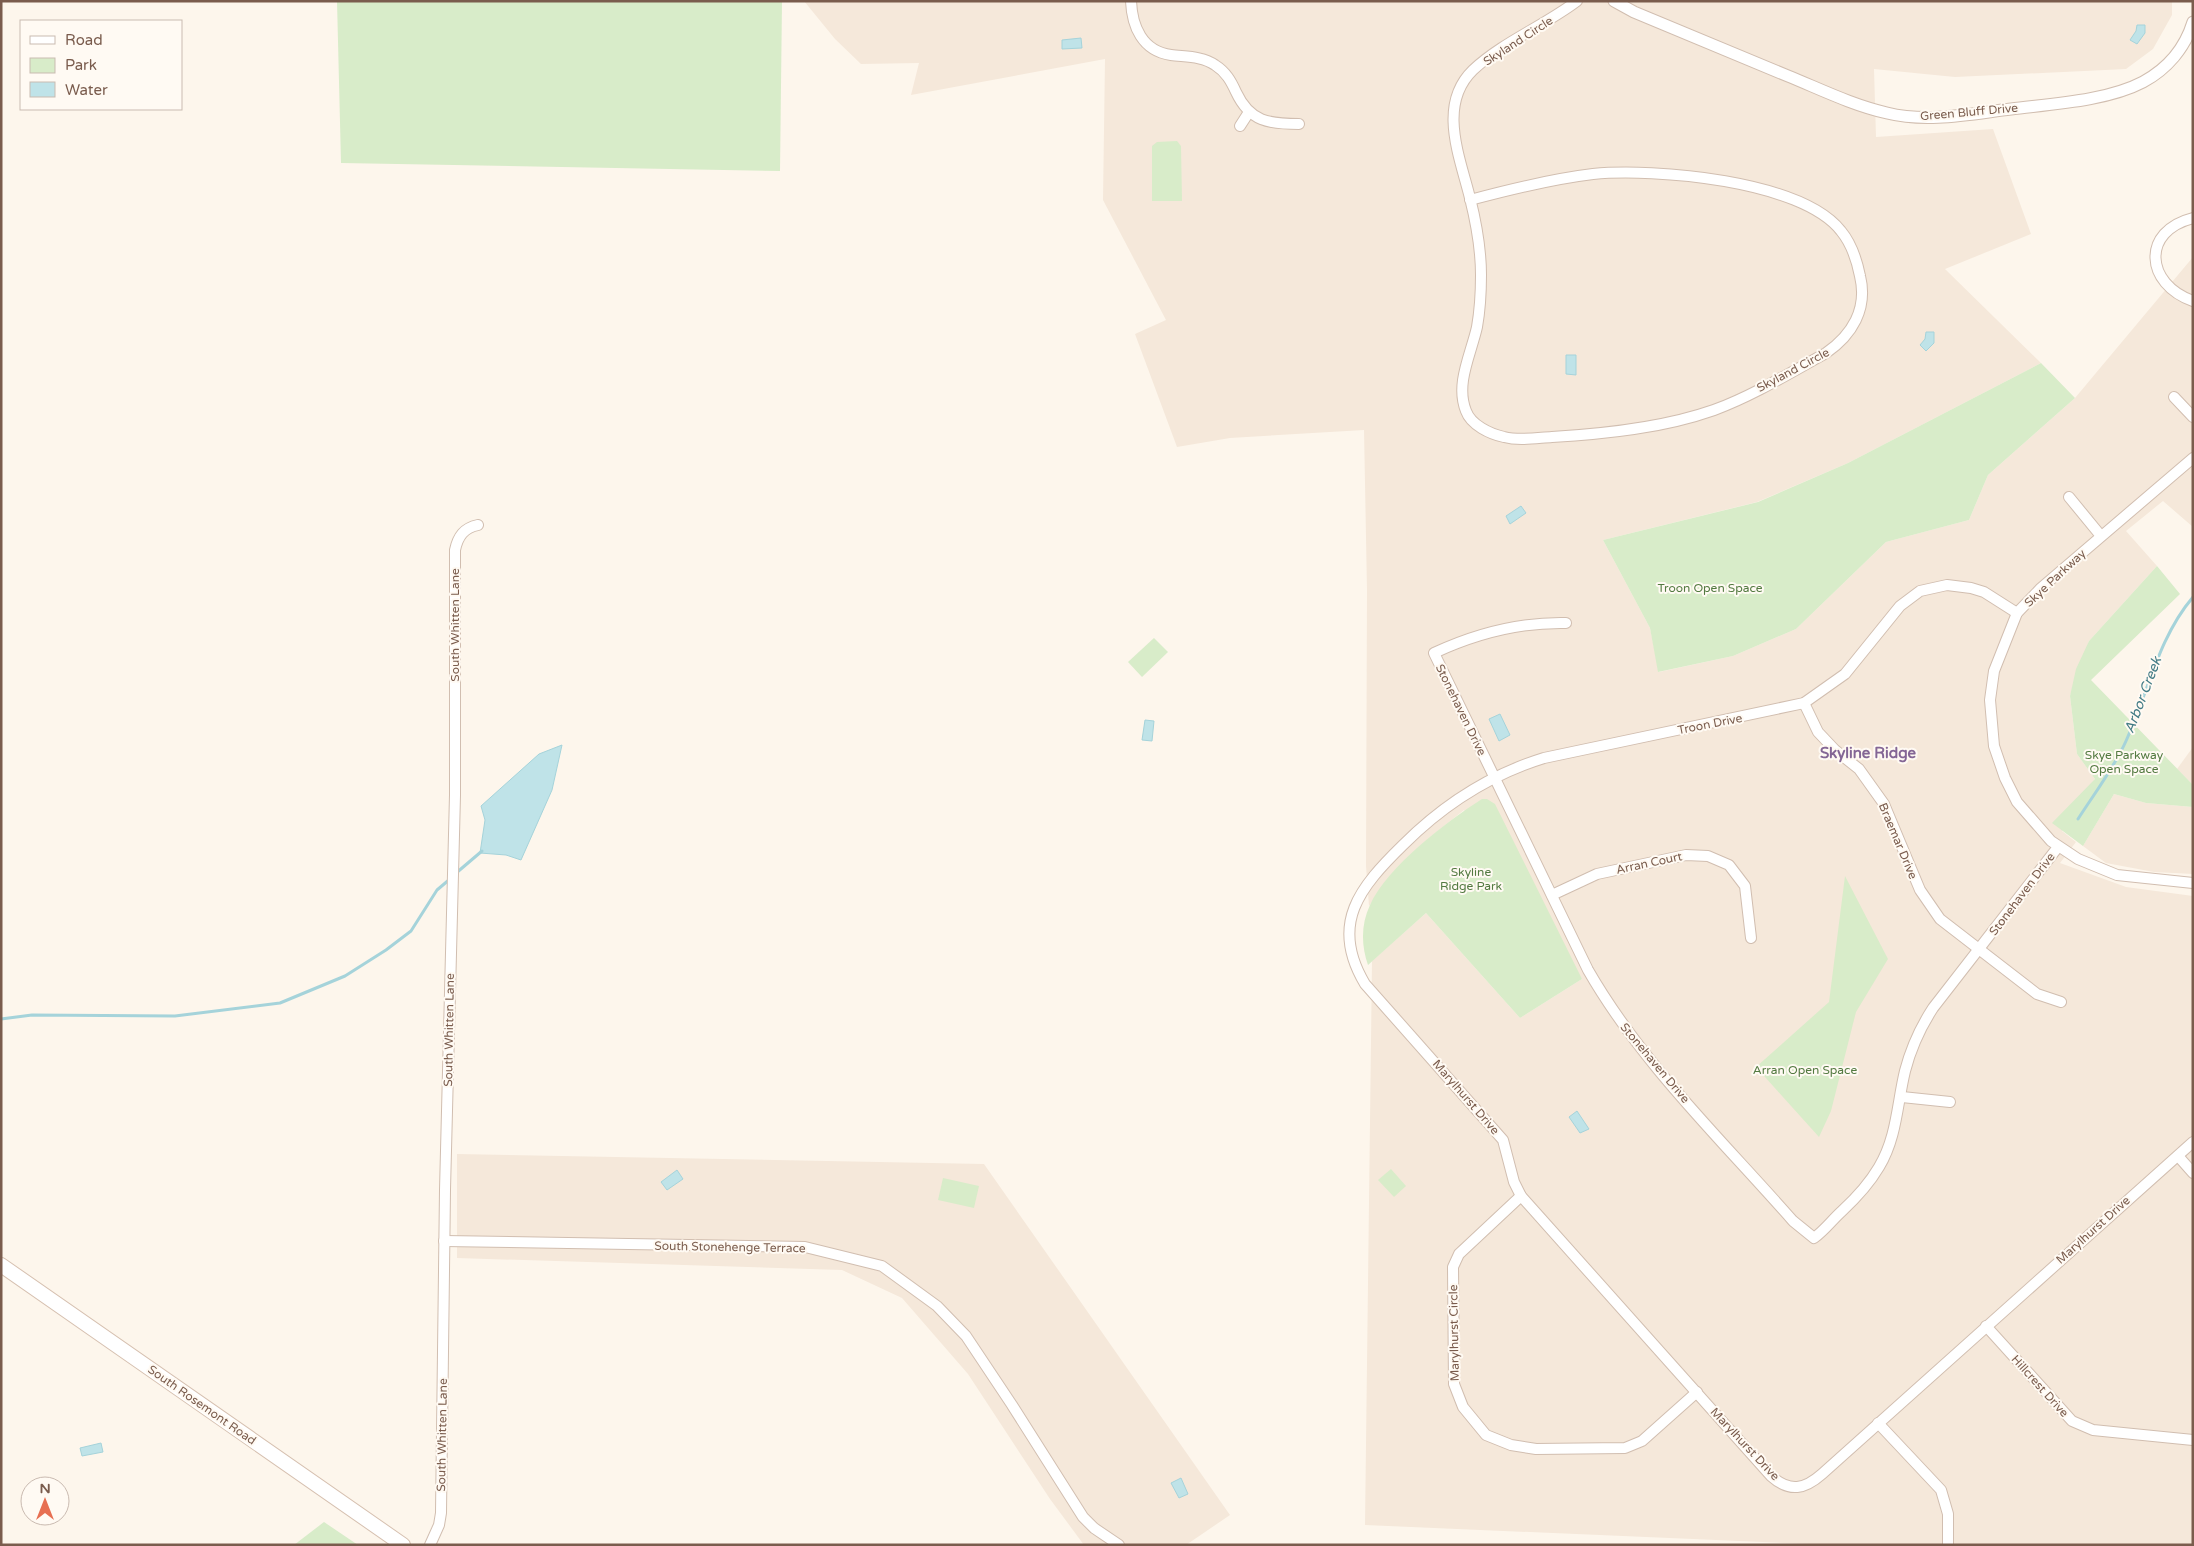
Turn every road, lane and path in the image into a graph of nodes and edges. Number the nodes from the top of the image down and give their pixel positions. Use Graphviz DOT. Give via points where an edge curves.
graph roads {
  1 [pos="1131,1"];
  2 [pos="1578,1"];
  3 [pos="1614,1"];
  4 [pos="2193,22"];
  5 [pos="1249,112"];
  6 [pos="1299,124"];
  7 [pos="1240,126"];
  8 [pos="1470,200"];
  9 [pos="2193,218"];
  10 [pos="2193,301"];
  11 [pos="2174,397"];
  12 [pos="2193,417"];
  13 [pos="2193,458"];
  14 [pos="2069,497"];
  15 [pos="478,525"];
  16 [pos="2101,536"];
  17 [pos="2017,614"];
  18 [pos="1566,623"];
  19 [pos="1804,703"];
  20 [pos="1494,778"];
  21 [pos="2058,847"];
  22 [pos="1383,865"];
  23 [pos="2193,883"];
  24 [pos="1552,895"];
  25 [pos="1751,938"];
  26 [pos="1979,951"];
  27 [pos="2061,1002"];
  28 [pos="1902,1097"];
  29 [pos="1950,1102"];
  30 [pos="2193,1142"];
  31 [pos="2178,1156"];
  32 [pos="2193,1173"];
  33 [pos="1521,1196"];
  34 [pos="444,1241"];
  35 [pos="1,1265"];
  36 [pos="1986,1326"];
  37 [pos="1697,1392"];
  38 [pos="1878,1423"];
  39 [pos="2193,1440"];
  40 [pos="403,1545"];
  41 [pos="430,1545"];
  42 [pos="1119,1545"];
  43 [pos="1948,1545"];
  1 -- 5 [label="street" via="1134,25 1144,41 1168,55 1213,63 1227,76"];
  2 -- 8 [label="street, Skyland Circle" via="1491,56 1464,81 1454,104 1453,118"];
  3 -- 4 [label="street, Green Bluff Drive" via="1839,97 1886,113 1918,118 2047,105 2130,88 2150,78 2174,58 2188,37"];
  5 -- 6 [label="street" via="1267,122"];
  5 -- 7 [label="street"];
  8 -- 8 [label="street, Skyland Circle" via="1481,274 1477,325 1464,371 1463,401 1475,424 1505,438 1601,434 1714,410 1826,353 1848,335 1858,315 1862,295 1860,276 1848,241 1840,230 1808,206 1762,190 1706,177 1618,172 1546,181"];
  9 -- 10 [label="street" via="2166,232 2158,246 2156,262 2158,273 2167,287"];
  11 -- 12 [label="street"];
  13 -- 16 [label="street, Skye Parkway"];
  14 -- 16 [label="street"];
  15 -- 34 [label="street, South Whitten Lane" via="464,531 457,539 455,550 455,795"];
  16 -- 17 [label="street, Skye Parkway" via="2041,588"];
  17 -- 19 [label="street, Troon Drive" via="1984,592 1971,588 1947,585 1920,591 1900,606 1845,674"];
  17 -- 21 [label="street, Skye Parkway" via="1991,686 1994,746 2018,802"];
  18 -- 20 [label="street, Stonehaven Drive" via="1524,624 1496,629 1434,653"];
  19 -- 20 [label="street, Troon Drive" via="1544,758"];
  19 -- 26 [label="street, Braemar Drive" via="1818,732 1859,769 1885,806 1920,890 1932,909 1947,926"];
  20 -- 22 [label="street, Troon Drive" via="1443,809"];
  20 -- 24 [label="street, Stonehaven Drive"];
  21 -- 23 [label="street, Skye Parkway" via="2117,875"];
  21 -- 26 [label="street, Stonehaven Drive"];
  22 -- 33 [label="street, Marylhurst Drive" via="1361,891 1352,918 1349,936 1354,963 1368,987 1498,1133 1508,1153 1514,1182"];
  24 -- 25 [label="street, Arran Court" via="1606,872 1686,855 1708,856 1729,865 1745,886"];
  24 -- 28 [label="street, Stonehaven Drive" via="1598,988 1632,1039 1807,1234 1814,1238 1824,1231 1864,1190 1890,1144"];
  26 -- 27 [label="street, Braemar Drive" via="2037,994"];
  26 -- 28 [label="street, Stonehaven Drive" via="1920,1028 1905,1073"];
  28 -- 29 [label="street"];
  30 -- 31 [label="street, Marylhurst Drive"];
  31 -- 32 [label="street"];
  31 -- 36 [label="street, Marylhurst Drive"];
  33 -- 37 [label="street, Marylhurst Drive"];
  33 -- 37 [label="street, Marylhurst Circle" via="1459,1254 1453,1267 1454,1384 1464,1407 1486,1435 1510,1445 1536,1449 1625,1448 1642,1441"];
  34 -- 41 [label="street, South Whitten Lane" via="441,1513"];
  34 -- 42 [label="street, South Stonehenge Terrace" via="805,1247 882,1266 937,1306 966,1336 1083,1517"];
  35 -- 40 [label="main road, South Rosemont Road"];
  36 -- 38 [label="street, Marylhurst Drive"];
  36 -- 39 [label="street, Hillcrest Drive" via="2081,1427"];
  37 -- 38 [label="street, Marylhurst Drive" via="1772,1476 1784,1486 1793,1488 1811,1484"];
  38 -- 43 [label="street" via="1941,1490 1948,1514"];
}
